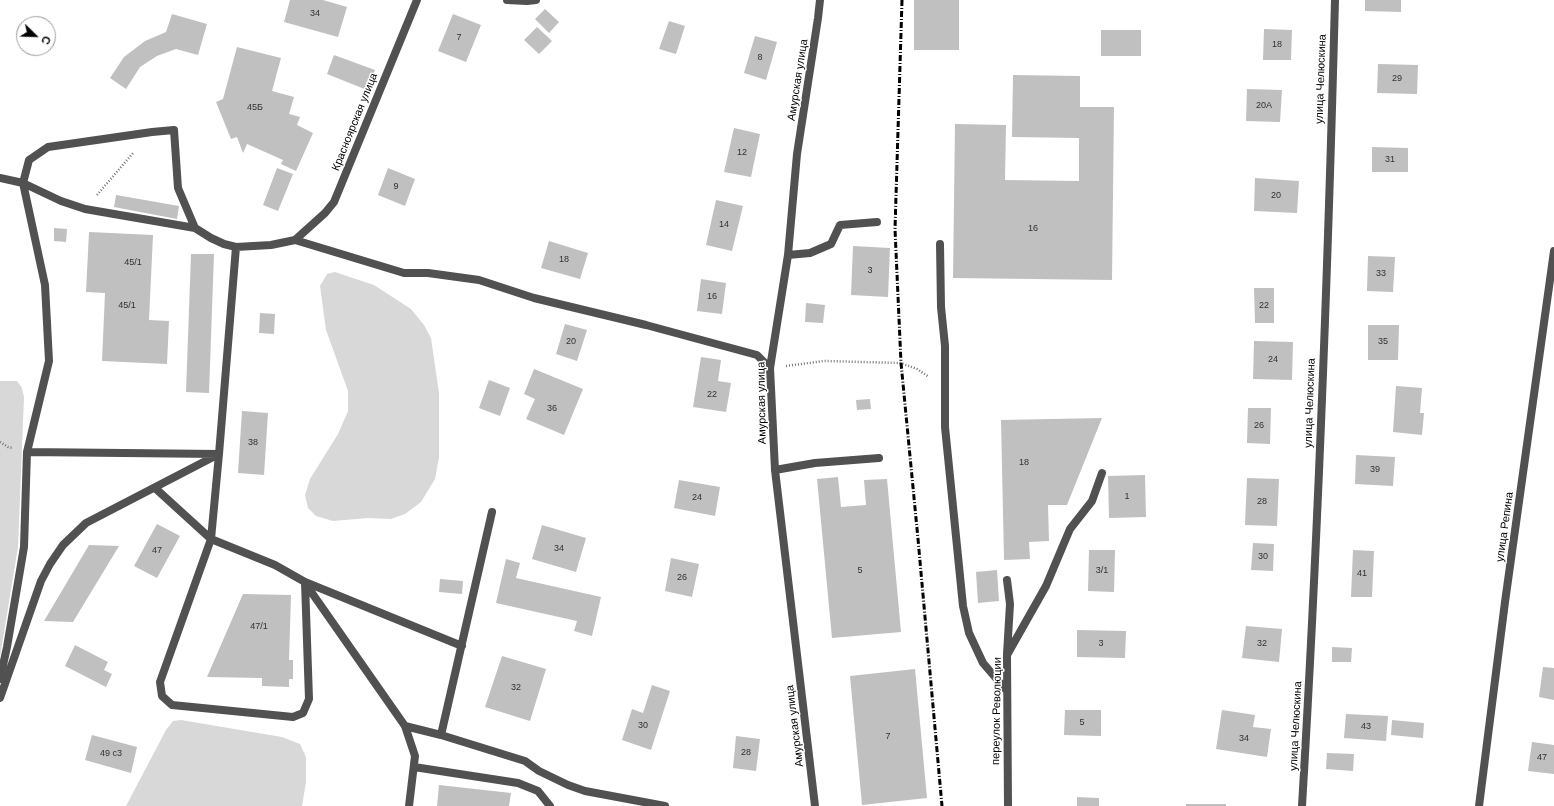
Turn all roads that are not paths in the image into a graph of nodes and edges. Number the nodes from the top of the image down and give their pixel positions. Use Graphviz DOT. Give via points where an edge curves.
graph roads {
  1 [pos="416,0"];
  2 [pos="507,0"];
  3 [pos="536,0"];
  4 [pos="820,0"];
  5 [pos="1335,0"];
  6 [pos="0,178"];
  7 [pos="23,183"];
  8 [pos="877,222"];
  9 [pos="195,228"];
  10 [pos="295,240"];
  11 [pos="940,244"];
  12 [pos="236,247"];
  13 [pos="1554,251"];
  14 [pos="788,255"];
  15 [pos="770,368"];
  16 [pos="27,452"];
  17 [pos="219,454"];
  18 [pos="879,458"];
  19 [pos="775,470"];
  20 [pos="1102,473"];
  21 [pos="156,488"];
  22 [pos="492,512"];
  23 [pos="211,539"];
  24 [pos="1007,580"];
  25 [pos="305,582"];
  26 [pos="462,646"];
  27 [pos="1007,655"];
  28 [pos="0,679"];
  29 [pos="1007,691"];
  30 [pos="0,698"];
  31 [pos="405,726"];
  32 [pos="442,735"];
  33 [pos="414,767"];
  34 [pos="409,806"];
  35 [pos="550,806"];
  36 [pos="665,806"];
  37 [pos="815,806"];
  38 [pos="1008,806"];
  39 [pos="1302,806"];
  40 [pos="1479,806"];
  1 -- 10 [label="street, Красноярская улица" via="334,202"];
  2 -- 3 [label="street"];
  4 -- 14 [label="street, Амурская улица" via="798,154"];
  5 -- 39 [label="street, улица Челюскина" via="1312,635"];
  6 -- 7 [label="street"];
  7 -- 9 [label="street" via="85,209"];
  7 -- 9 [label="street" via="29,160 48,147 174,130 178,188"];
  7 -- 16 [label="street" via="45,285 49,361"];
  8 -- 14 [label="street" via="840,225 831,244 810,253"];
  9 -- 12 [label="street" via="211,238"];
  10 -- 12 [label="street" via="271,245"];
  10 -- 15 [label="street" via="404,273 428,273 479,280 534,298 646,325 757,356"];
  11 -- 29 [label="street" via="941,307 945,346 944,427 963,606 969,633 983,662"];
  12 -- 17 [label="street"];
  13 -- 40 [label="street, улица Репина"];
  14 -- 15 [label="street, Амурская улица"];
  15 -- 19 [label="street, Амурская улица"];
  16 -- 17 [label="street"];
  16 -- 28 [label="street" via="24,547"];
  17 -- 21 [label="street"];
  17 -- 23 [label="street"];
  18 -- 19 [label="street" via="814,463"];
  19 -- 37 [label="street, Амурская улица"];
  20 -- 27 [label="street, переулок Революции" via="1092,501 1070,530 1046,586"];
  21 -- 23 [label="street"];
  21 -- 30 [label="street" via="86,523 63,545 41,581"];
  22 -- 26 [label="street"];
  23 -- 25 [label="street" via="275,566"];
  23 -- 25 [label="street" via="160,682 162,696 172,705 293,717 303,713 309,699"];
  24 -- 27 [label="street" via="1010,604"];
  25 -- 26 [label="street"];
  25 -- 31 [label="street"];
  26 -- 32 [label="street"];
  27 -- 29 [label="street, переулок Революции"];
  29 -- 38 [label="street, переулок Революции"];
  31 -- 32 [label="street"];
  31 -- 33 [label="street" via="415,756"];
  32 -- 36 [label="street" via="525,761 562,782 585,791"];
  33 -- 34 [label="street"];
  33 -- 35 [label="street" via="518,783 538,791"];
}
